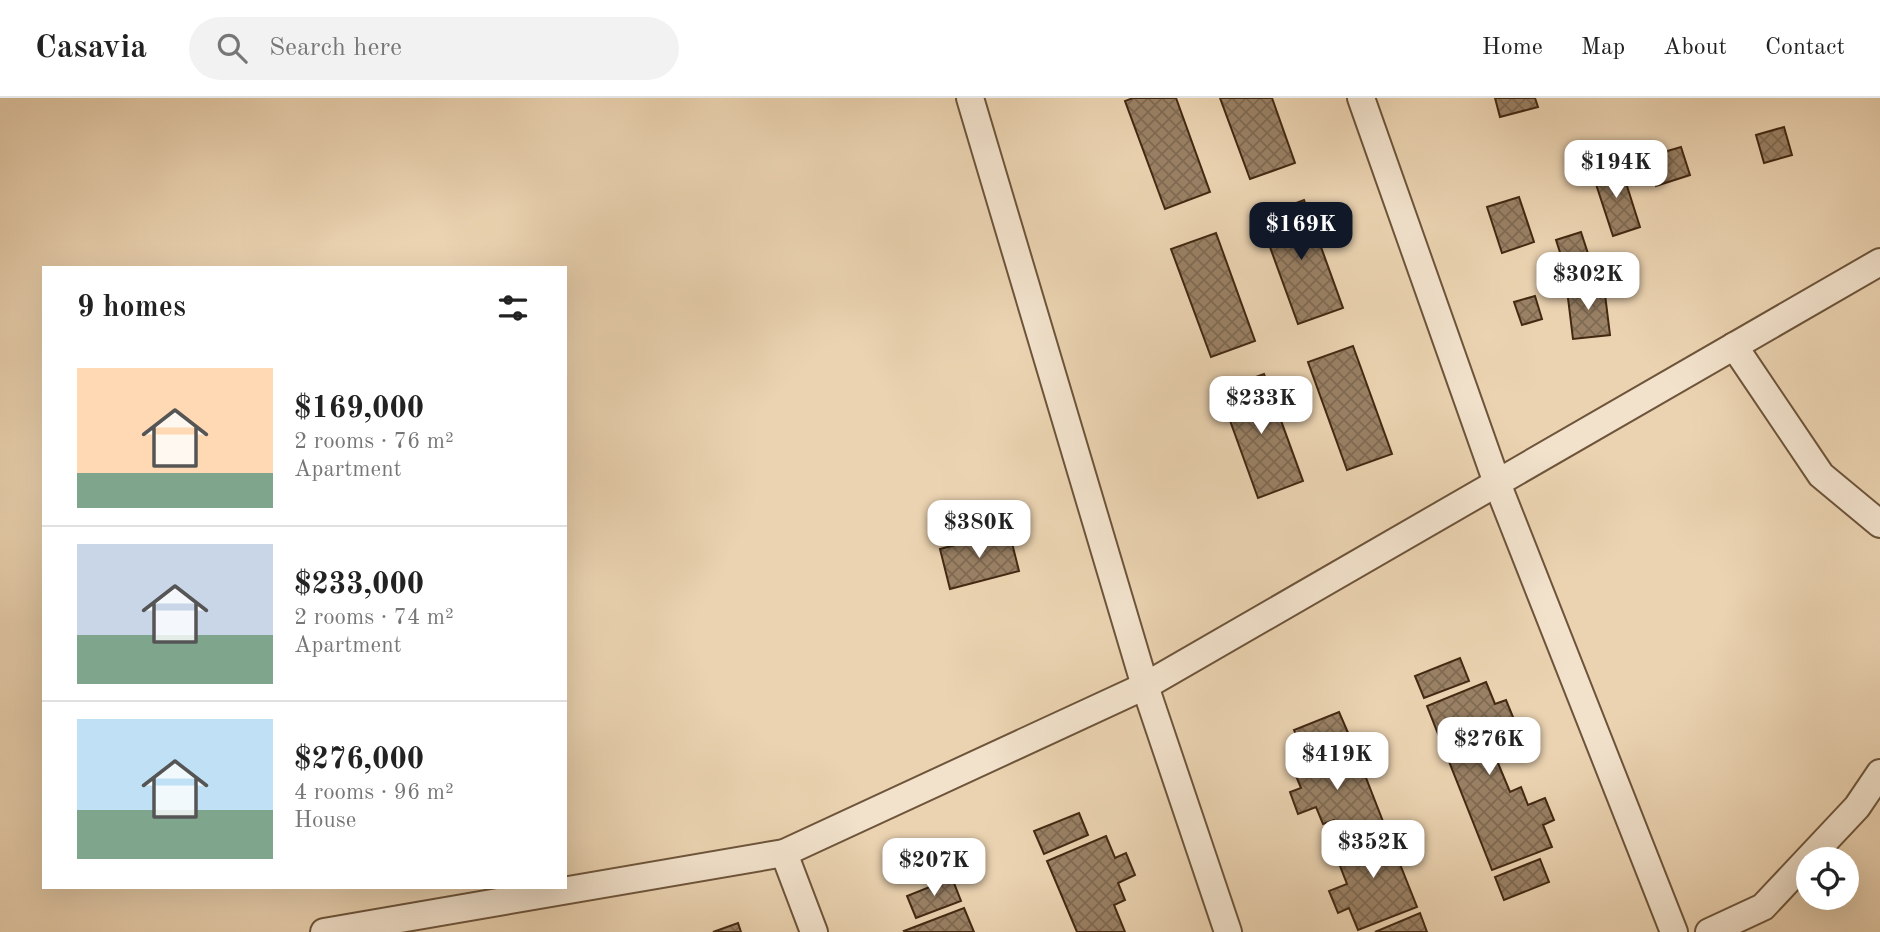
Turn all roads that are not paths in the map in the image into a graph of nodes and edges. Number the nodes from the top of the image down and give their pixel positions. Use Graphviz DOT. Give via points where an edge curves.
graph roads {
  1 [pos="970,98"];
  2 [pos="1361,98"];
  3 [pos="1880,262"];
  4 [pos="1734,346"];
  5 [pos="1497,483"];
  6 [pos="1880,524"];
  7 [pos="1145,686"];
  8 [pos="1880,772"];
  9 [pos="784,853"];
  10 [pos="357,929"];
  11 [pos="324,932"];
  12 [pos="814,932"];
  13 [pos="1228,932"];
  14 [pos="1674,932"];
  15 [pos="1709,932"];
  1 -- 7 [label="street"];
  2 -- 5 [label="street"];
  3 -- 4 [label="street"];
  4 -- 5 [label="street"];
  4 -- 6 [label="street" via="1821,475"];
  5 -- 7 [label="street"];
  5 -- 14 [label="street"];
  7 -- 9 [label="street"];
  7 -- 13 [label="street"];
  8 -- 15 [label="street" via="1857,807 1763,907"];
  9 -- 10 [label="street"];
  9 -- 12 [label="street"];
  10 -- 11 [label="street"];
}
